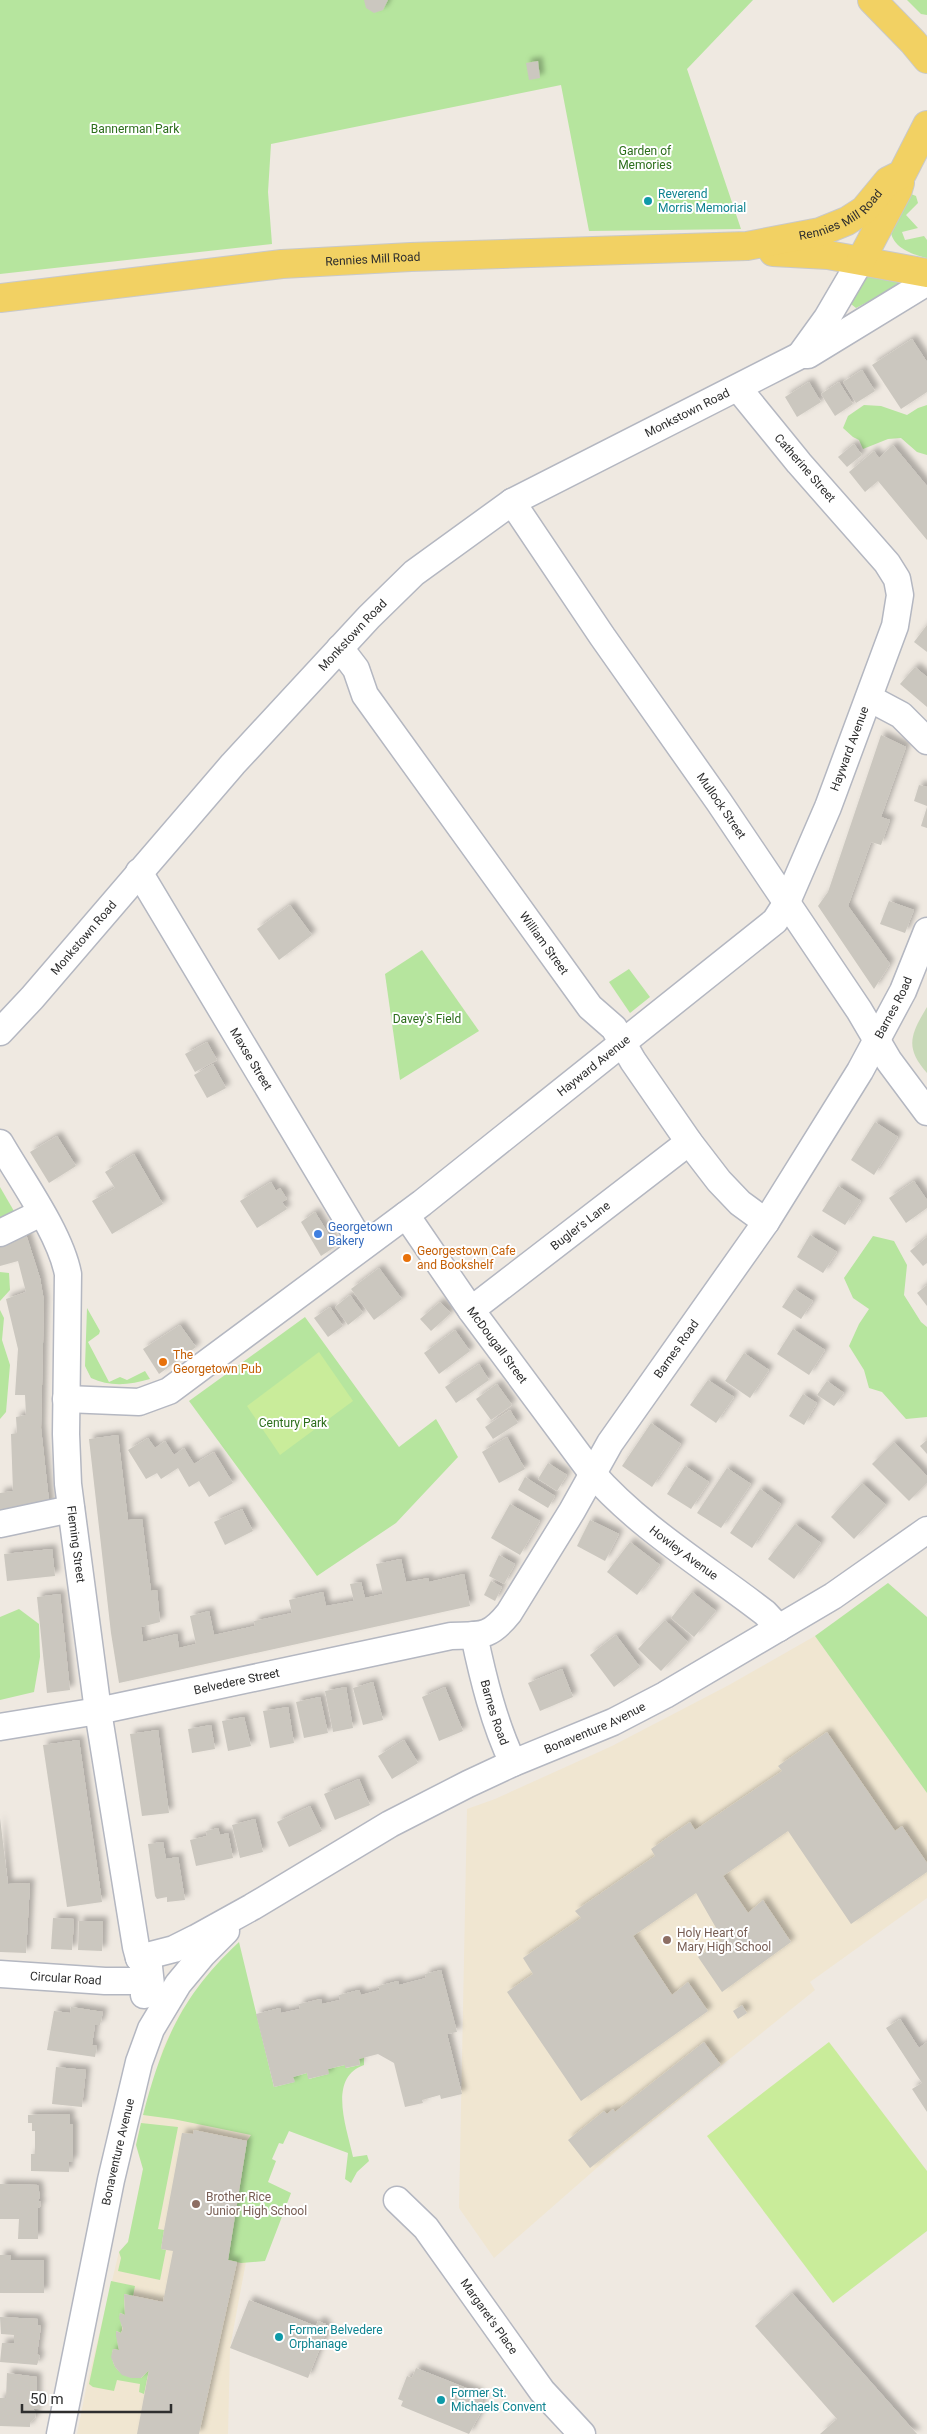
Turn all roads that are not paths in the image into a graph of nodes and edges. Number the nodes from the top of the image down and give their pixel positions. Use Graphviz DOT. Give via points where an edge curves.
graph roads {
  1 [pos="872,0"];
  2 [pos="922,45"];
  3 [pos="927,125"];
  4 [pos="902,174"];
  5 [pos="747,246"];
  6 [pos="861,260"];
  7 [pos="927,273"];
  8 [pos="927,278"];
  9 [pos="0,298"];
  10 [pos="801,355"];
  11 [pos="738,388"];
  12 [pos="512,502"];
  13 [pos="874,545"];
  14 [pos="340,648"];
  15 [pos="869,698"];
  16 [pos="927,741"];
  17 [pos="139,872"];
  18 [pos="786,904"];
  19 [pos="927,931"];
  20 [pos="0,1032"];
  21 [pos="877,1041"];
  22 [pos="622,1042"];
  23 [pos="927,1112"];
  24 [pos="689,1142"];
  25 [pos="0,1143"];
  26 [pos="41,1214"];
  27 [pos="406,1215"];
  28 [pos="766,1222"];
  29 [pos="0,1233"];
  30 [pos="363,1246"];
  31 [pos="471,1310"];
  32 [pos="66,1399"];
  33 [pos="592,1473"];
  34 [pos="72,1509"];
  35 [pos="0,1524"];
  36 [pos="927,1530"];
  37 [pos="779,1628"];
  38 [pos="474,1635"];
  39 [pos="98,1710"];
  40 [pos="0,1727"];
  41 [pos="513,1763"];
  42 [pos="252,1907"];
  43 [pos="0,1974"];
  44 [pos="139,1978"];
  45 [pos="151,2029"];
  46 [pos="396,2200"];
  47 [pos="60,2434"];
  48 [pos="582,2434"];
  1 -- 2 [label="main road"];
  3 -- 4 [label="main road, Rennies Mill Road"];
  4 -- 5 [label="main road, Rennies Mill Road" via="888,181 864,210 847,222 820,232"];
  4 -- 6 [label="main road" via="898,190"];
  5 -- 6 [label="main road, Rennies Mill Road" via="769,252"];
  5 -- 9 [label="main road, Rennies Mill Road" via="282,264"];
  6 -- 7 [label="main road, Rennies Mill Road"];
  6 -- 10 [label="street, Monkstown Road"];
  8 -- 10 [label="street, Monkstown Road" via="921,286 808,355"];
  10 -- 11 [label="street, Monkstown Road"];
  11 -- 12 [label="street, Monkstown Road"];
  11 -- 13 [label="street, Catherine Street" via="798,463"];
  12 -- 14 [label="street, Monkstown Road" via="414,573"];
  12 -- 18 [label="street, Mullock Street"];
  13 -- 15 [label="street, Hayward Avenue" via="897,579 900,595 895,626"];
  14 -- 17 [label="street, Monkstown Road"];
  14 -- 22 [label="street, William Street" via="356,669 365,695 590,1007 608,1022"];
  15 -- 16 [label="street" via="901,714"];
  15 -- 18 [label="street, Hayward Avenue" via="828,807"];
  17 -- 20 [label="street, Monkstown Road"];
  17 -- 30 [label="street, Maxse Street"];
  18 -- 21 [label="street, Mullock Street"];
  18 -- 22 [label="street, Hayward Avenue" via="774,921"];
  19 -- 21 [label="street, Barnes Road" via="903,991"];
  21 -- 23 [label="street, Mullock Street"];
  21 -- 28 [label="street, Barnes Road"];
  22 -- 24 [label="street, William Street"];
  22 -- 27 [label="street, Hayward Avenue"];
  24 -- 28 [label="street, William Street" via="740,1203"];
  24 -- 31 [label="street, Bugler's Lane"];
  25 -- 26 [label="street, Fleming Street"];
  26 -- 29 [label="street"];
  26 -- 32 [label="street, Fleming Street" via="61,1249 68,1274"];
  27 -- 30 [label="street, Hayward Avenue"];
  27 -- 31 [label="street, McDougall Street"];
  28 -- 33 [label="street, Barnes Road"];
  30 -- 32 [label="street, Hayward Avenue" via="169,1391 139,1402"];
  31 -- 33 [label="street, McDougall Street"];
  32 -- 34 [label="street, Fleming Street" via="66,1463"];
  33 -- 37 [label="street, Howley Avenue" via="634,1514"];
  33 -- 38 [label="street, Barnes Road" via="509,1613 497,1628"];
  34 -- 35 [label="street"];
  34 -- 39 [label="street, Fleming Street"];
  36 -- 37 [label="street, Bonaventure Avenue" via="833,1596"];
  37 -- 41 [label="street, Bonaventure Avenue" via="726,1661 613,1722"];
  38 -- 39 [label="street, Belvedere Street" via="451,1636"];
  38 -- 41 [label="street, Barnes Road" via="492,1706"];
  39 -- 40 [label="street, Belvedere Street"];
  39 -- 44 [label="street, Fleming Street"];
  41 -- 42 [label="street, Bonaventure Avenue" via="390,1824"];
  42 -- 44 [label="street, Bonaventure Avenue" via="174,1949"];
  42 -- 45 [label="street, Bonaventure Avenue" via="190,1969"];
  43 -- 44 [label="street, Circular Road" via="106,1981"];
  44 -- 45 [label="street, Fleming Street"];
  45 -- 47 [label="street, Bonaventure Avenue" via="124,2120"];
  46 -- 48 [label="street, Margaret's Place" via="426,2228 542,2391"];
}
